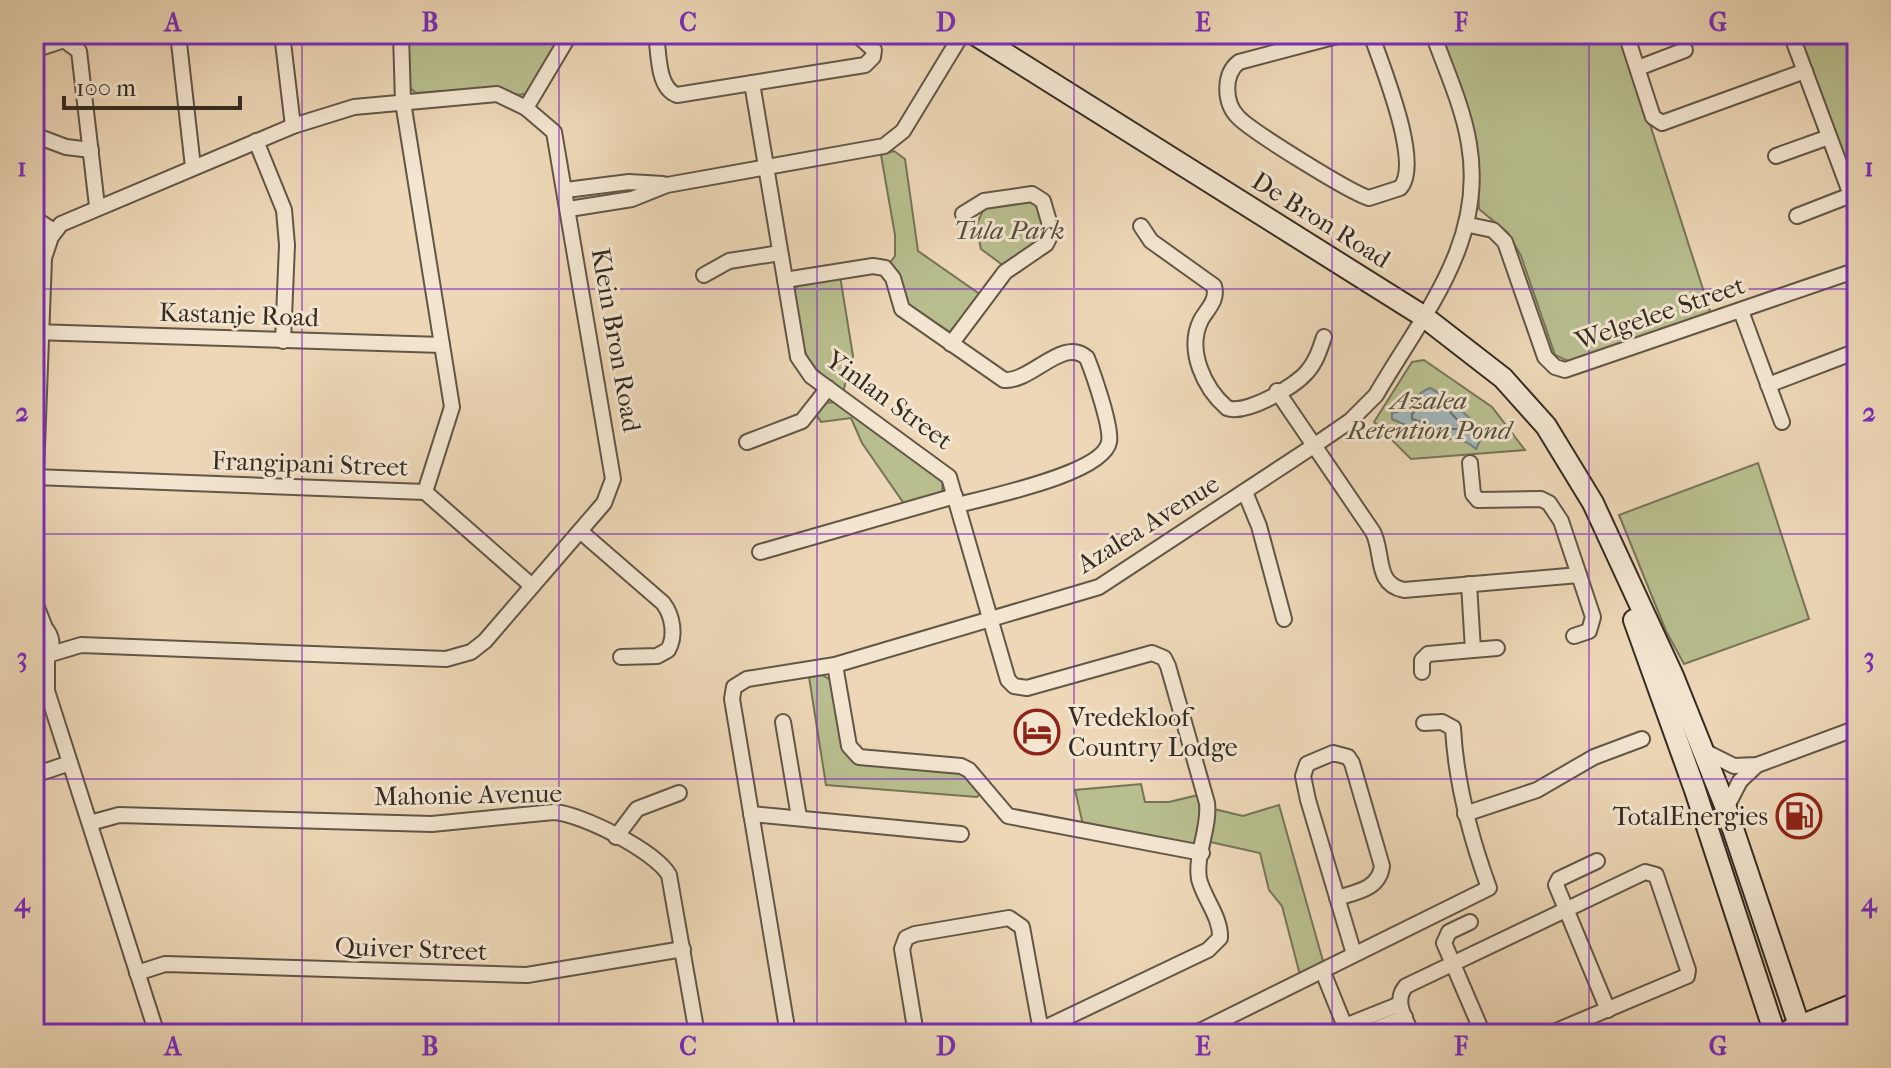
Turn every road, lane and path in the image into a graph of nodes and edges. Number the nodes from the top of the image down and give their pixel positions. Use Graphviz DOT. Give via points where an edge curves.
graph roads {
  1 [pos="178,34"];
  2 [pos="282,34"];
  3 [pos="401,34"];
  4 [pos="570,34"];
  5 [pos="656,34"];
  6 [pos="856,34"];
  7 [pos="962,34"];
  8 [pos="974,34"];
  9 [pos="1345,34"];
  10 [pos="1371,34"];
  11 [pos="1433,34"];
  12 [pos="1626,34"];
  13 [pos="1791,34"];
  14 [pos="34,50"];
  15 [pos="1685,50"];
  16 [pos="1638,68"];
  17 [pos="1805,71"];
  18 [pos="752,83"];
  19 [pos="403,102"];
  20 [pos="526,108"];
  21 [pos="293,126"];
  22 [pos="34,135"];
  23 [pos="1829,137"];
  24 [pos="256,141"];
  25 [pos="91,150"];
  26 [pos="1776,156"];
  27 [pos="193,167"];
  28 [pos="766,168"];
  29 [pos="607,185"];
  30 [pos="667,185"];
  31 [pos="566,190"];
  32 [pos="1851,195"];
  33 [pos="610,202"];
  34 [pos="97,206"];
  35 [pos="569,209"];
  36 [pos="1857,211"];
  37 [pos="963,214"];
  38 [pos="1797,216"];
  39 [pos="34,218"];
  40 [pos="1469,225"];
  41 [pos="1141,226"];
  42 [pos="54,231"];
  43 [pos="780,253"];
  44 [pos="1857,270"];
  45 [pos="704,275"];
  46 [pos="785,280"];
  47 [pos="1741,311"];
  48 [pos="1423,316"];
  49 [pos="37,332"];
  50 [pos="1324,337"];
  51 [pos="283,341"];
  52 [pos="951,344"];
  53 [pos="442,345"];
  54 [pos="1857,351"];
  55 [pos="1768,385"];
  56 [pos="828,388"];
  57 [pos="1277,391"];
  58 [pos="1782,422"];
  59 [pos="747,442"];
  60 [pos="1315,445"];
  61 [pos="1470,463"];
  62 [pos="35,477"];
  63 [pos="425,492"];
  64 [pos="1245,492"];
  65 [pos="957,501"];
  66 [pos="1593,503"];
  67 [pos="34,527"];
  68 [pos="580,531"];
  69 [pos="760,552"];
  70 [pos="1579,575"];
  71 [pos="1469,584"];
  72 [pos="532,586"];
  73 [pos="34,600"];
  74 [pos="1284,619"];
  75 [pos="991,620"];
  76 [pos="43,626"];
  77 [pos="1574,636"];
  78 [pos="81,645"];
  79 [pos="1497,648"];
  80 [pos="1473,650"];
  81 [pos="49,657"];
  82 [pos="621,657"];
  83 [pos="835,665"];
  84 [pos="34,670"];
  85 [pos="1422,672"];
  86 [pos="34,680"];
  87 [pos="47,691"];
  88 [pos="783,722"];
  89 [pos="1424,723"];
  90 [pos="1857,728"];
  91 [pos="1642,739"];
  92 [pos="1704,751"];
  93 [pos="70,763"];
  94 [pos="1757,765"];
  95 [pos="34,775"];
  96 [pos="679,793"];
  97 [pos="1726,808"];
  98 [pos="751,814"];
  99 [pos="1465,814"];
  100 [pos="799,817"];
  101 [pos="90,823"];
  102 [pos="961,834"];
  103 [pos="616,837"];
  104 [pos="1202,853"];
  105 [pos="1597,861"];
  106 [pos="1337,898"];
  107 [pos="1566,912"];
  108 [pos="1470,922"];
  109 [pos="683,949"];
  110 [pos="1354,954"];
  111 [pos="1453,964"];
  112 [pos="1323,972"];
  113 [pos="137,973"];
  114 [pos="1857,1003"];
  115 [pos="1608,1010"];
  116 [pos="1402,1011"];
  117 [pos="1857,1018"];
  118 [pos="1347,1030"];
  119 [pos="1806,1031"];
  120 [pos="1040,1032"];
  121 [pos="157,1034"];
  122 [pos="697,1034"];
  123 [pos="788,1034"];
  124 [pos="916,1034"];
  125 [pos="1194,1034"];
  126 [pos="1364,1034"];
  127 [pos="1412,1034"];
  128 [pos="1483,1034"];
  129 [pos="1549,1034"];
  130 [pos="1777,1034"];
  1 -- 27 [label="street"];
  2 -- 21 [label="street"];
  3 -- 19 [label="street, Frangipani Street"];
  4 -- 20 [label="street"];
  5 -- 18 [label="street" via="663,83 671,93"];
  6 -- 18 [label="street" via="874,50 865,65"];
  7 -- 28 [label="street" via="921,105 891,143"];
  8 -- 48 [label="street, De Bron Road"];
  9 -- 10 [label="street" via="1239,62 1227,83 1234,112 1261,136 1373,198 1400,188 1408,171 1400,121"];
  11 -- 40 [label="street, Azalea Avenue" via="1469,142"];
  12 -- 16 [label="street"];
  13 -- 17 [label="street"];
  14 -- 25 [label="street" via="64,40 79,51"];
  15 -- 16 [label="street"];
  16 -- 17 [label="street" via="1653,117 1666,123"];
  17 -- 23 [label="street"];
  18 -- 28 [label="street, Yinlan Street"];
  19 -- 20 [label="street, Klein Bron Road" via="497,94"];
  19 -- 21 [label="street, Klein Bron Road" via="341,110"];
  19 -- 53 [label="street, Frangipani Street"];
  20 -- 31 [label="street, Klein Bron Road" via="554,132"];
  21 -- 24 [label="street, Klein Bron Road"];
  22 -- 25 [label="street"];
  23 -- 26 [label="street"];
  23 -- 32 [label="street"];
  24 -- 27 [label="street, Klein Bron Road"];
  24 -- 51 [label="street" via="279,193 286,225"];
  25 -- 34 [label="street"];
  27 -- 34 [label="street, Klein Bron Road"];
  28 -- 30 [label="street"];
  28 -- 43 [label="street, Yinlan Street"];
  29 -- 30 [label="street"];
  29 -- 31 [label="street"];
  29 -- 33 [label="street"];
  30 -- 33 [label="street"];
  31 -- 35 [label="street, Klein Bron Road"];
  32 -- 36 [label="street"];
  32 -- 38 [label="street"];
  33 -- 35 [label="street"];
  34 -- 42 [label="street, Klein Bron Road" via="68,218"];
  35 -- 68 [label="street, Klein Bron Road" via="613,472 608,497"];
  37 -- 52 [label="street" via="984,201 1032,194 1045,205 1052,232 1046,244 1005,272"];
  39 -- 42 [label="street"];
  40 -- 47 [label="street, Welgelee Street" via="1493,230 1505,242 1545,357 1560,369"];
  40 -- 48 [label="street, Azalea Avenue"];
  41 -- 57 [label="street" via="1151,241 1214,286 1216,297 1200,322 1196,350 1200,369 1221,401 1242,411"];
  42 -- 49 [label="street" via="44,258"];
  43 -- 45 [label="street" via="729,261"];
  43 -- 46 [label="street, Yinlan Street"];
  44 -- 47 [label="street, Welgelee Street"];
  46 -- 52 [label="street" via="881,266 893,278 902,309"];
  46 -- 56 [label="street, Yinlan Street" via="798,357"];
  47 -- 55 [label="street"];
  48 -- 60 [label="street, Azalea Avenue" via="1376,395"];
  48 -- 66 [label="street, De Bron Road" via="1474,353 1522,398 1546,426"];
  49 -- 51 [label="street, Kastanje Road"];
  49 -- 62 [label="street"];
  50 -- 57 [label="street" via="1310,370"];
  51 -- 53 [label="street, Kastanje Road"];
  52 -- 65 [label="street" via="1009,381 1066,351 1079,352 1089,362 1110,437 1104,451 1073,471"];
  53 -- 63 [label="street, Frangipani Street" via="452,407"];
  54 -- 55 [label="street"];
  55 -- 58 [label="street"];
  56 -- 59 [label="street" via="802,421"];
  56 -- 65 [label="street, Yinlan Street" via="946,473"];
  57 -- 60 [label="street"];
  60 -- 64 [label="street, Azalea Avenue"];
  60 -- 71 [label="street" via="1376,537 1388,584 1404,590"];
  61 -- 70 [label="street" via="1473,494 1481,502 1536,498 1549,503 1561,521"];
  62 -- 63 [label="street, Frangipani Street"];
  62 -- 67 [label="street"];
  63 -- 72 [label="street"];
  64 -- 74 [label="street"];
  64 -- 75 [label="street, Azalea Avenue" via="1099,587"];
  65 -- 69 [label="street"];
  65 -- 75 [label="street, Yinlan Street"];
  66 -- 92 [label="street, De Bron Road"];
  66 -- 130 [label="street, De Bron Road"];
  68 -- 72 [label="street, Klein Bron Road"];
  68 -- 82 [label="street" via="669,613 673,637 668,650"];
  70 -- 71 [label="street"];
  70 -- 77 [label="street" via="1593,622 1586,633"];
  71 -- 80 [label="street"];
  72 -- 78 [label="street, Klein Bron Road" via="485,641 471,652 446,659"];
  73 -- 76 [label="street"];
  75 -- 83 [label="street, Azalea Avenue"];
  75 -- 104 [label="street, Yinlan Street" via="1007,676 1018,688 1147,654 1164,658 1207,803"];
  76 -- 78 [label="street, Klein Bron Road"];
  76 -- 81 [label="street"];
  78 -- 81 [label="street, Klein Bron Road"];
  79 -- 80 [label="street"];
  80 -- 85 [label="street" via="1428,654"];
  81 -- 84 [label="street, Klein Bron Road"];
  81 -- 87 [label="street"];
  83 -- 98 [label="street, Azalea Avenue" via="736,684 732,699"];
  83 -- 104 [label="street" via="855,756 961,766 1008,816"];
  86 -- 87 [label="street"];
  87 -- 93 [label="street"];
  88 -- 100 [label="street"];
  89 -- 99 [label="street" via="1442,722 1453,728"];
  90 -- 94 [label="street"];
  91 -- 99 [label="street" via="1594,757 1537,790"];
  92 -- 94 [label="street" via="1734,766"];
  92 -- 97 [label="street, De Bron Road"];
  93 -- 95 [label="street"];
  93 -- 101 [label="street"];
  94 -- 97 [label="street" via="1740,781"];
  96 -- 103 [label="street" via="637,809"];
  97 -- 119 [label="street, De Bron Road"];
  98 -- 100 [label="street"];
  98 -- 123 [label="street"];
  99 -- 110 [label="street" via="1489,888"];
  100 -- 102 [label="street"];
  101 -- 103 [label="street, Mahonie Avenue" via="119,815 432,824 554,812"];
  101 -- 113 [label="street"];
  103 -- 109 [label="street, Mahonie Avenue" via="654,858 669,875"];
  104 -- 120 [label="street" via="1200,883 1220,931 1215,946"];
  105 -- 107 [label="street" via="1556,881"];
  106 -- 106 [label="street" via="1303,776 1307,764 1333,753 1352,763 1382,866 1372,885"];
  106 -- 110 [label="street"];
  107 -- 111 [label="street"];
  107 -- 115 [label="street"];
  107 -- 115 [label="street" via="1645,872 1656,875 1687,976"];
  108 -- 111 [label="street" via="1445,937"];
  109 -- 113 [label="street, Quiver Street" via="527,975 165,964"];
  109 -- 122 [label="street, Mahonie Avenue"];
  110 -- 112 [label="street"];
  111 -- 116 [label="street" via="1406,986 1399,996"];
  111 -- 128 [label="street"];
  112 -- 118 [label="street"];
  112 -- 125 [label="street"];
  113 -- 121 [label="street"];
  114 -- 119 [label="street"];
  115 -- 129 [label="street"];
  116 -- 118 [label="street"];
  116 -- 126 [label="street"];
  116 -- 127 [label="street"];
  117 -- 119 [label="street"];
  119 -- 130 [label="street"];
  120 -- 124 [label="street" via="1022,927 1009,918 906,938 902,949"];
}
